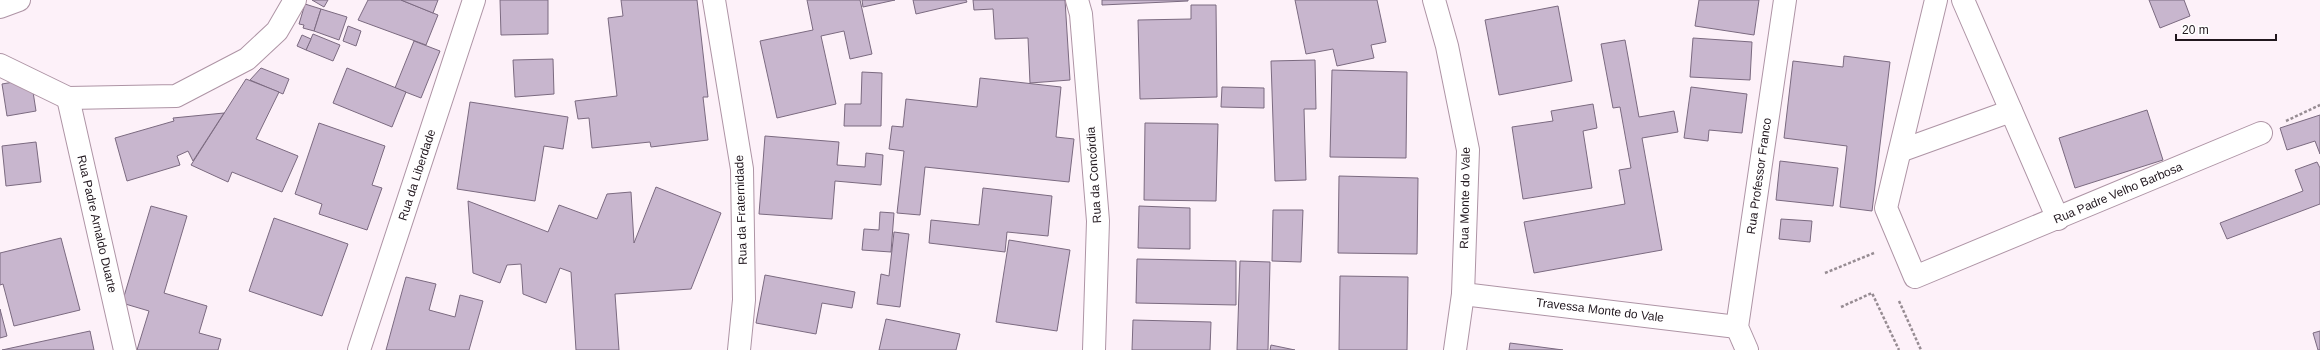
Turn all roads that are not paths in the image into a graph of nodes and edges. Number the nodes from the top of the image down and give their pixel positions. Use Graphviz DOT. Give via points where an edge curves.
graph roads {
  1 [pos="19,0"];
  2 [pos="295,0"];
  3 [pos="474,0"];
  4 [pos="714,0"];
  5 [pos="1077,0"];
  6 [pos="1434,0"];
  7 [pos="1785,0"];
  8 [pos="1936,0"];
  9 [pos="1963,0"];
  10 [pos="0,7"];
  11 [pos="0,65"];
  12 [pos="68,98"];
  13 [pos="2011,110"];
  14 [pos="2261,133"];
  15 [pos="1900,151"];
  16 [pos="2058,219"];
  17 [pos="1463,294"];
  18 [pos="1737,327"];
  19 [pos="126,350"];
  20 [pos="359,350"];
  21 [pos="738,350"];
  22 [pos="1094,350"];
  23 [pos="1455,350"];
  24 [pos="1747,350"];
  1 -- 10 [label="street"];
  2 -- 12 [label="street" via="277,31 247,59 176,96"];
  3 -- 20 [label="street, Rua da Liberdade"];
  4 -- 21 [label="street, Rua da Fraternidade" via="742,169 744,300"];
  5 -- 22 [label="street, Rua da Concórdia" via="1081,14 1098,221"];
  6 -- 17 [label="street, Rua Monte do Vale" via="1447,46 1468,150"];
  7 -- 18 [label="street, Rua Professor Franco"];
  8 -- 15 [label="street"];
  9 -- 13 [label="street"];
  11 -- 12 [label="street"];
  12 -- 19 [label="street, Rua Padre Arnaldo Duarte"];
  13 -- 15 [label="street"];
  13 -- 16 [label="street"];
  14 -- 16 [label="street, Rua Padre Velho Barbosa"];
  15 -- 16 [label="street, Rua Padre Velho Barbosa" via="1886,208 1915,277"];
  17 -- 18 [label="street, Travessa Monte do Vale"];
  17 -- 23 [label="street, Rua Monte do Vale"];
  18 -- 24 [label="street"];
}
